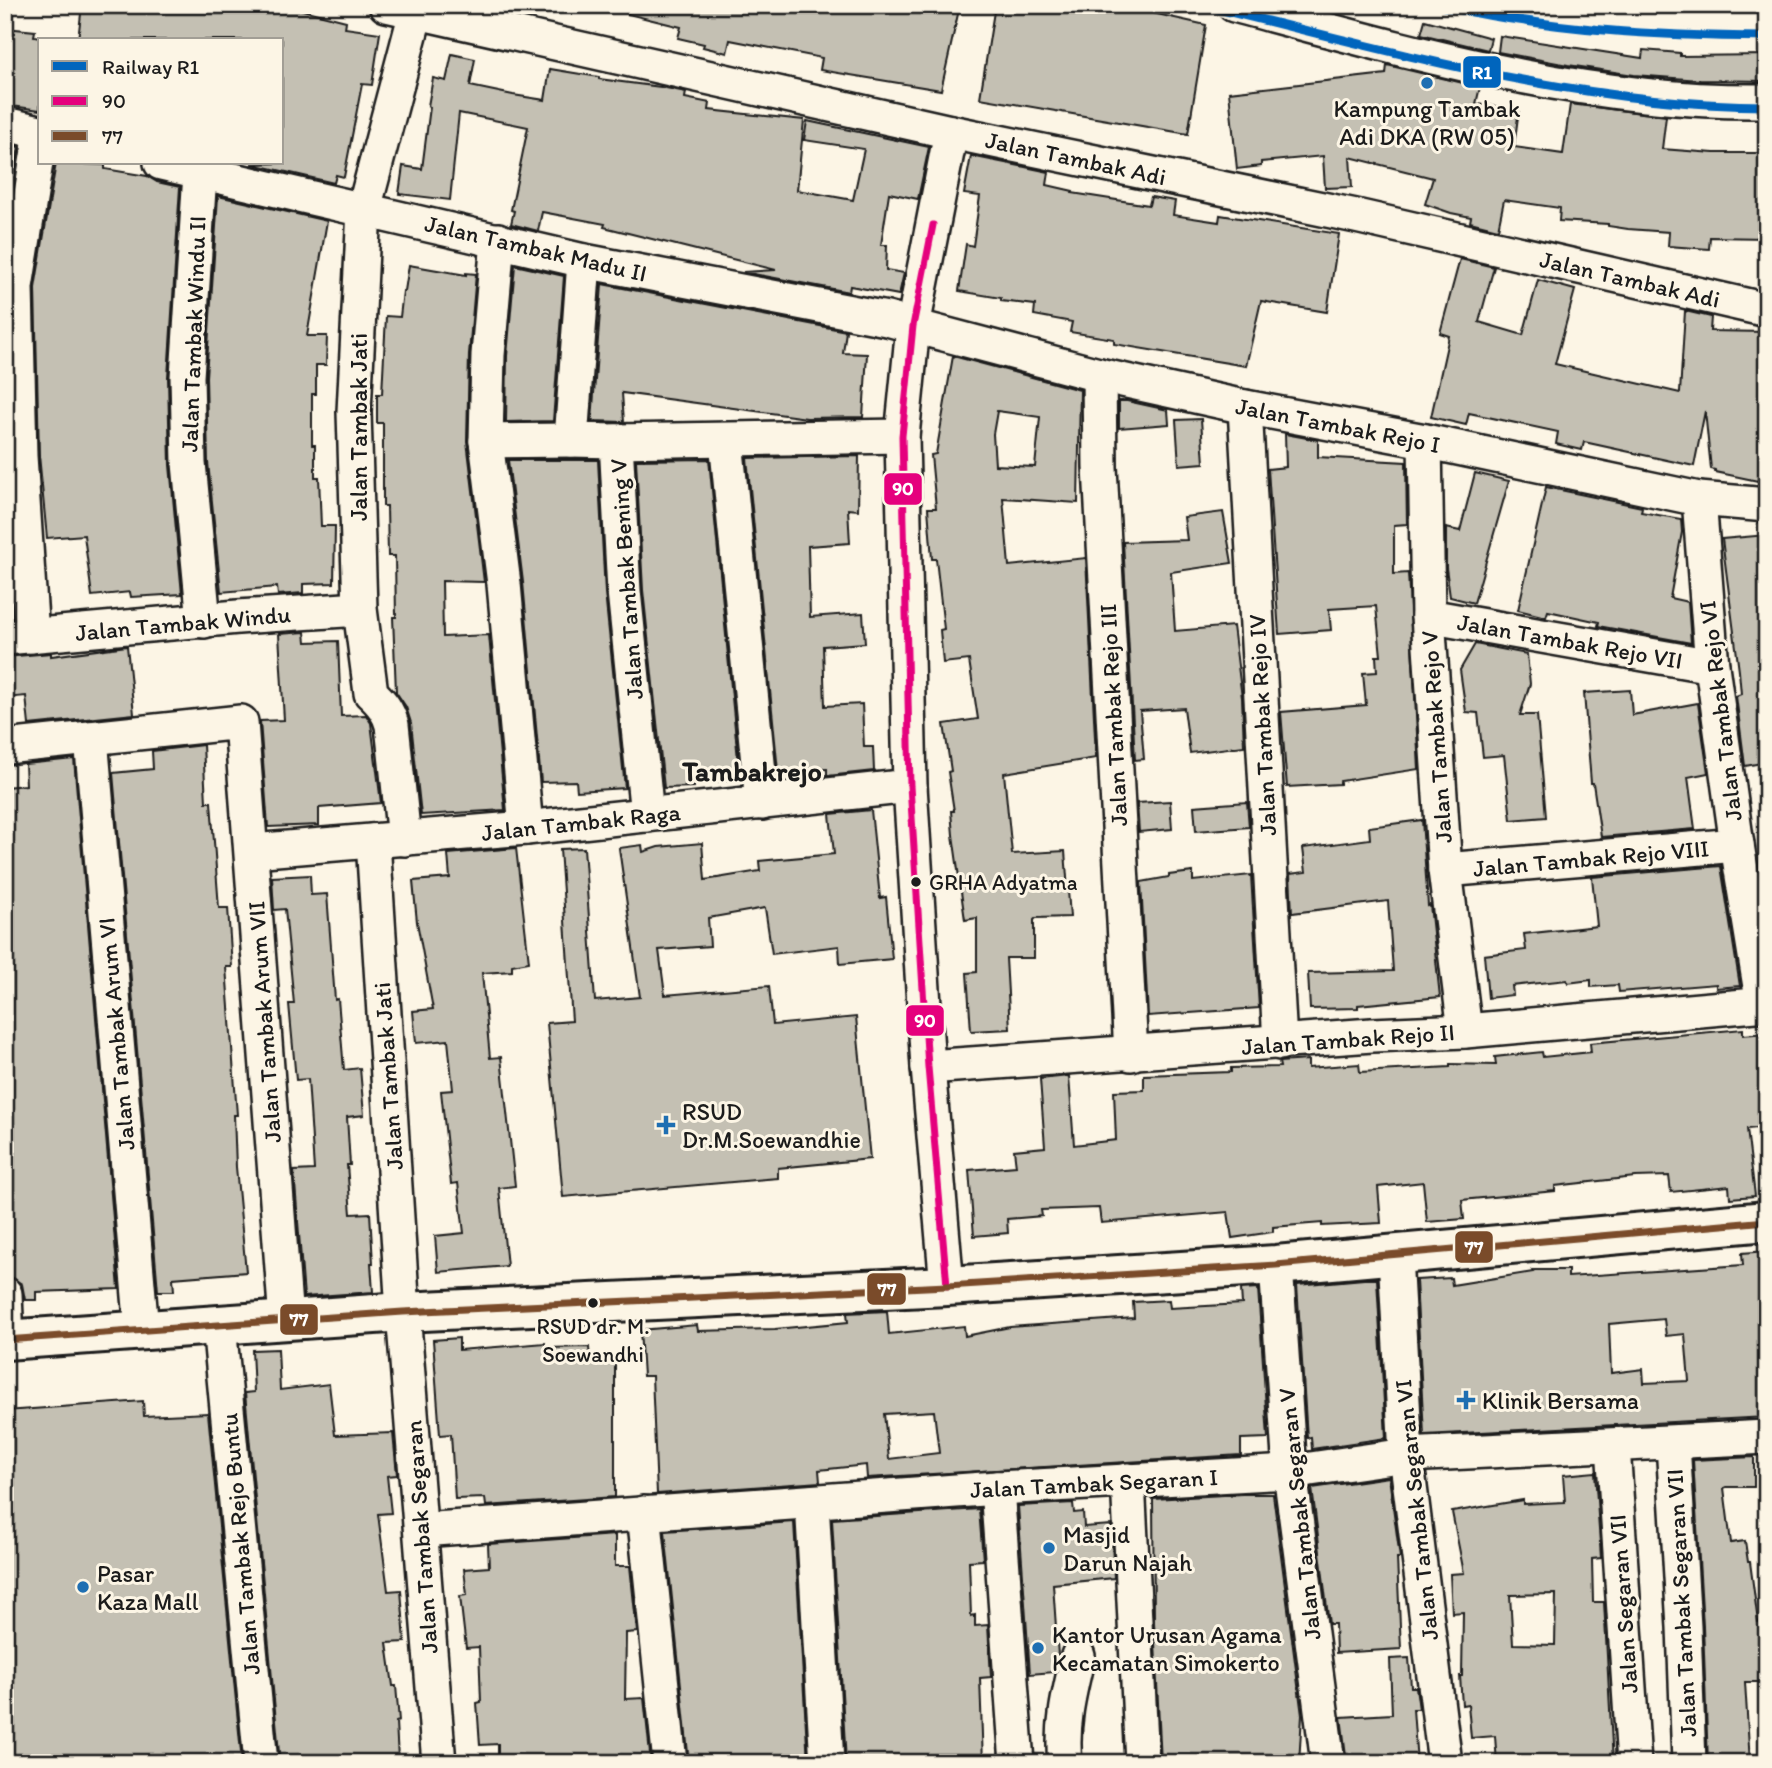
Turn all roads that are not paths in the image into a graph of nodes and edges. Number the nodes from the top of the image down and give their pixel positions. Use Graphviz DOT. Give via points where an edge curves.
graph roads {
  1 [pos="1234,5"];
  2 [pos="401,9"];
  3 [pos="1767,101"];
  4 [pos="5,124"];
  5 [pos="38,132"];
  6 [pos="951,132"];
  7 [pos="38,150"];
  8 [pos="165,164"];
  9 [pos="200,173"];
  10 [pos="365,209"];
  11 [pos="498,240"];
  12 [pos="584,261"];
  13 [pos="1767,310"];
  14 [pos="913,326"];
  15 [pos="1100,375"];
  16 [pos="1245,407"];
  17 [pos="902,436"];
  18 [pos="571,440"];
  19 [pos="726,440"];
  20 [pos="486,441"];
  21 [pos="616,441"];
  22 [pos="1425,441"];
  23 [pos="1699,499"];
  24 [pos="1767,505"];
  25 [pos="360,609"];
  26 [pos="1428,615"];
  27 [pos="204,621"];
  28 [pos="19,637"];
  29 [pos="1712,666"];
  30 [pos="91,738"];
  31 [pos="5,747"];
  32 [pos="910,786"];
  33 [pos="762,803"];
  34 [pos="648,815"];
  35 [pos="526,828"];
  36 [pos="388,840"];
  37 [pos="1737,845"];
  38 [pos="252,851"];
  39 [pos="1445,870"];
  40 [pos="1765,1004"];
  41 [pos="1465,1031"];
  42 [pos="1280,1043"];
  43 [pos="1131,1054"];
  44 [pos="928,1067"];
  45 [pos="1767,1221"];
  46 [pos="1395,1256"];
  47 [pos="1276,1265"];
  48 [pos="947,1286"];
  49 [pos="5,1294"];
  50 [pos="403,1312"];
  51 [pos="286,1321"];
  52 [pos="219,1325"];
  53 [pos="142,1331"];
  54 [pos="6,1340"];
  55 [pos="1767,1437"];
  56 [pos="1673,1443"];
  57 [pos="1612,1446"];
  58 [pos="1406,1455"];
  59 [pos="1290,1472"];
  60 [pos="1128,1480"];
  61 [pos="997,1488"];
  62 [pos="812,1502"];
  63 [pos="644,1513"];
  64 [pos="421,1530"];
  65 [pos="1078,1656"];
  66 [pos="261,1763"];
  67 [pos="439,1763"];
  68 [pos="670,1763"];
  69 [pos="827,1763"];
  70 [pos="1017,1763"];
  71 [pos="1065,1763"];
  72 [pos="1142,1763"];
  73 [pos="1328,1763"];
  74 [pos="1445,1763"];
  75 [pos="1634,1763"];
  76 [pos="1689,1763"];
  1 -- 3 [label="street" via="1451,61 1620,93 1714,102"];
  2 -- 6 [label="street, Jalan Tambak Adi"];
  2 -- 10 [label="street, Jalan Tambak Jati"];
  4 -- 5 [label="street"];
  6 -- 13 [label="street, Jalan Tambak Adi" via="1356,216"];
  6 -- 14 [label="street"];
  7 -- 28 [label="street" via="16,287"];
  8 -- 9 [label="street, Jalan Tambak Madu II"];
  9 -- 10 [label="street, Jalan Tambak Madu II"];
  9 -- 27 [label="street, Jalan Tambak Windu II" via="187,377 189,463"];
  10 -- 11 [label="street, Jalan Tambak Madu II"];
  10 -- 25 [label="street, Jalan Tambak Jati" via="354,412"];
  11 -- 12 [label="street, Jalan Tambak Madu II"];
  11 -- 20 [label="street"];
  12 -- 14 [label="street, Jalan Tambak Madu II"];
  12 -- 18 [label="street"];
  14 -- 15 [label="street, Jalan Tambak Rejo I"];
  14 -- 17 [label="street"];
  15 -- 16 [label="street, Jalan Tambak Rejo I"];
  15 -- 43 [label="street, Jalan Tambak Rejo III" via="1100,467"];
  16 -- 22 [label="street, Jalan Tambak Rejo I"];
  16 -- 42 [label="street, Jalan Tambak Rejo IV"];
  17 -- 19 [label="street"];
  17 -- 32 [label="street"];
  18 -- 20 [label="street, Jalan Tambak Bening V"];
  18 -- 21 [label="street, Jalan Tambak Bening V"];
  19 -- 21 [label="street"];
  19 -- 33 [label="street"];
  20 -- 35 [label="street"];
  21 -- 34 [label="street, Jalan Tambak Bening V" via="624,591"];
  22 -- 23 [label="street, Jalan Tambak Rejo I"];
  22 -- 26 [label="street, Jalan Tambak Rejo V"];
  23 -- 24 [label="street, Jalan Tambak Rejo I"];
  23 -- 29 [label="street, Jalan Tambak Rejo VI"];
  25 -- 27 [label="street, Jalan Tambak Windu"];
  25 -- 36 [label="street, Jalan Tambak Jati" via="370,693 383,704 392,725"];
  26 -- 29 [label="street, Jalan Tambak Rejo VII"];
  26 -- 39 [label="street, Jalan Tambak Rejo V"];
  27 -- 28 [label="street, Jalan Tambak Windu"];
  29 -- 37 [label="street, Jalan Tambak Rejo VI"];
  30 -- 31 [label="street"];
  30 -- 38 [label="street, Jalan Tambak Arum VII" via="242,722"];
  30 -- 53 [label="street, Jalan Tambak Arum VI"];
  32 -- 33 [label="street, Jalan Tambak Raga"];
  32 -- 44 [label="street"];
  33 -- 34 [label="street, Jalan Tambak Raga"];
  34 -- 35 [label="street, Jalan Tambak Raga"];
  35 -- 36 [label="street, Jalan Tambak Raga"];
  36 -- 38 [label="street, Jalan Tambak Raga"];
  36 -- 50 [label="street, Jalan Tambak Jati"];
  37 -- 39 [label="street, Jalan Tambak Rejo VIII"];
  37 -- 40 [label="street, Jalan Tambak Rejo VI"];
  38 -- 51 [label="street, Jalan Tambak Arum VII"];
  39 -- 41 [label="street, Jalan Tambak Rejo V"];
  40 -- 41 [label="street, Jalan Tambak Rejo II"];
  41 -- 42 [label="street, Jalan Tambak Rejo II"];
  42 -- 43 [label="street, Jalan Tambak Rejo II"];
  43 -- 44 [label="street, Jalan Tambak Rejo II"];
  44 -- 48 [label="street"];
  45 -- 46 [label="street"];
  46 -- 47 [label="street"];
  46 -- 58 [label="street, Jalan Tambak Segaran VI"];
  47 -- 48 [label="street"];
  47 -- 59 [label="street, Jalan Tambak Segaran V"];
  48 -- 50 [label="street"];
  49 -- 54 [label="street"];
  50 -- 51 [label="street"];
  50 -- 64 [label="street, Jalan Tambak Segaran"];
  51 -- 52 [label="street"];
  52 -- 53 [label="street"];
  52 -- 66 [label="street, Jalan Tambak Rejo Buntu"];
  53 -- 54 [label="street"];
  55 -- 56 [label="street, Jalan Tambak Segaran I"];
  56 -- 57 [label="street, Jalan Tambak Segaran I"];
  56 -- 76 [label="street, Jalan Tambak Segaran VII"];
  57 -- 58 [label="street, Jalan Tambak Segaran I"];
  57 -- 75 [label="street, Jalan Segaran VII"];
  58 -- 59 [label="street, Jalan Tambak Segaran I"];
  58 -- 74 [label="street, Jalan Tambak Segaran VI"];
  59 -- 60 [label="street, Jalan Tambak Segaran I"];
  59 -- 73 [label="street, Jalan Tambak Segaran V"];
  60 -- 61 [label="street, Jalan Tambak Segaran I"];
  60 -- 72 [label="street"];
  61 -- 62 [label="street, Jalan Tambak Segaran I"];
  61 -- 70 [label="street"];
  62 -- 63 [label="street, Jalan Tambak Segaran I"];
  62 -- 69 [label="street"];
  63 -- 64 [label="street, Jalan Tambak Segaran I"];
  63 -- 68 [label="street"];
  64 -- 67 [label="street, Jalan Tambak Segaran"];
  65 -- 71 [label="street" via="1065,1708"];
}
